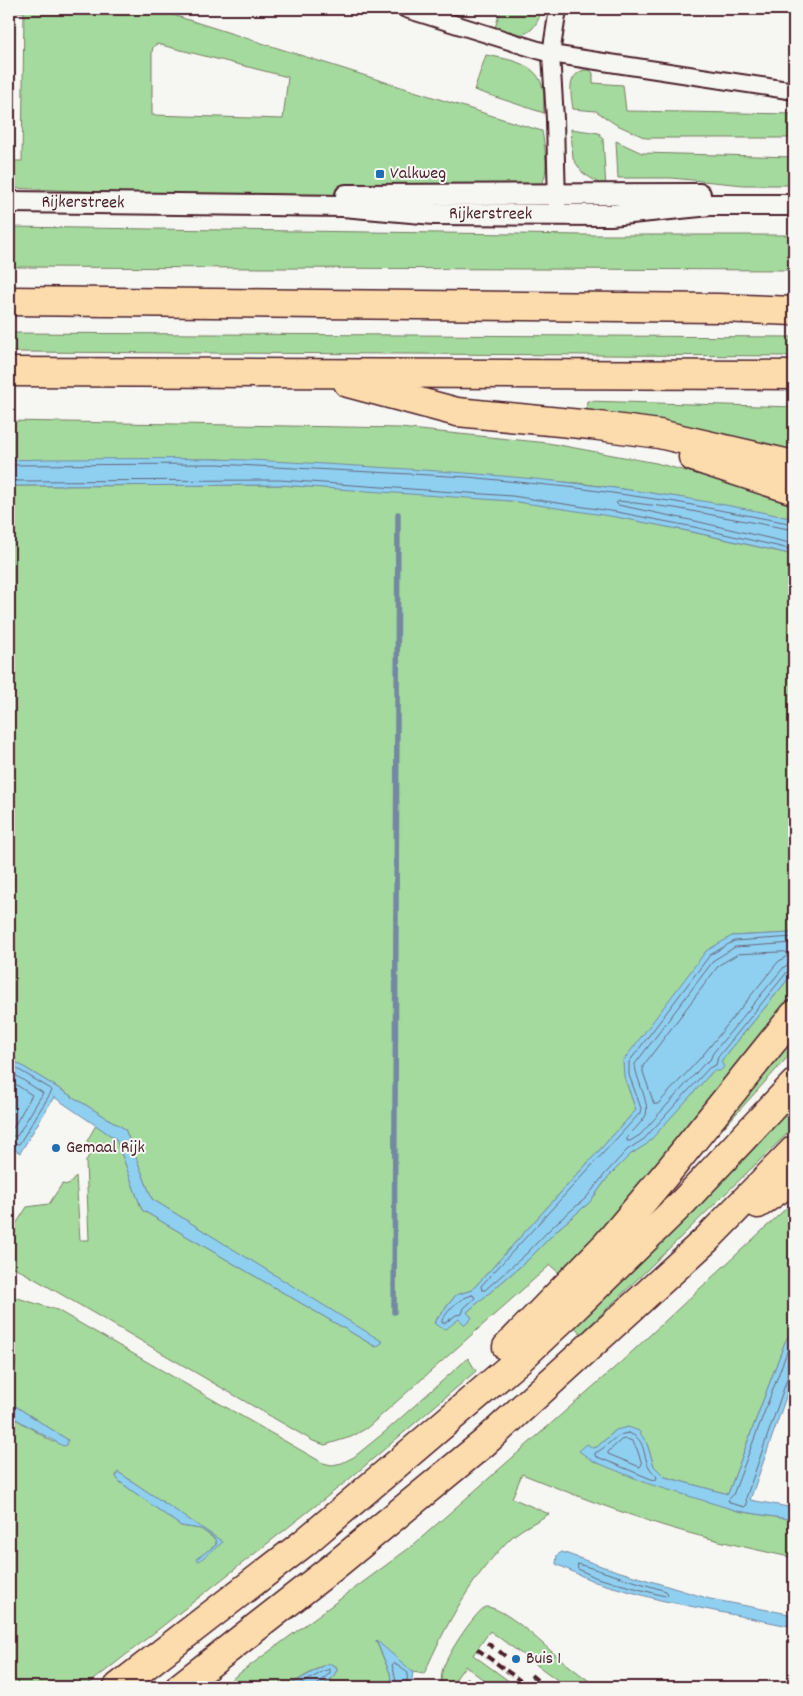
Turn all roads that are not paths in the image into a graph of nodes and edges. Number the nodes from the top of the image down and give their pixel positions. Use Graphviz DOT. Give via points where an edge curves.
graph roads {
  1 [pos="406,9"];
  2 [pos="558,9"];
  3 [pos="551,54"];
  4 [pos="794,91"];
  5 [pos="9,192"];
  6 [pos="794,194"];
  7 [pos="187,200"];
  8 [pos="9,202"];
  9 [pos="557,204"];
  10 [pos="794,205"];
  11 [pos="9,301"];
  12 [pos="794,301"];
  13 [pos="719,308"];
  14 [pos="794,310"];
  15 [pos="9,372"];
  16 [pos="310,373"];
  17 [pos="794,375"];
  18 [pos="592,425"];
  19 [pos="794,464"];
  20 [pos="794,490"];
  21 [pos="794,1015"];
  22 [pos="794,1084"];
  23 [pos="794,1150"];
  24 [pos="794,1179"];
  25 [pos="707,1239"];
  26 [pos="462,1408"];
  27 [pos="118,1687"];
  28 [pos="180,1687"];
  1 -- 3 [label="street"];
  2 -- 3 [label="street"];
  3 -- 4 [label="street"];
  3 -- 9 [label="street"];
  5 -- 7 [label="street, Rijkerstreek"];
  6 -- 9 [label="street, Rijkerstreek"];
  7 -- 8 [label="street, Rijkerstreek"];
  7 -- 9 [label="street, Rijkerstreek"];
  9 -- 10 [label="street, Rijkerstreek" via="611,215 710,205"];
  11 -- 13 [label="highway"];
  12 -- 13 [label="highway"];
  13 -- 14 [label="highway"];
  15 -- 16 [label="highway"];
  16 -- 17 [label="highway"];
  16 -- 18 [label="highway" via="457,412"];
  18 -- 19 [label="highway" via="659,434"];
  18 -- 20 [label="highway"];
  21 -- 26 [label="highway" via="607,1244 500,1355"];
  22 -- 26 [label="highway" via="684,1201 572,1310"];
  23 -- 25 [label="highway"];
  24 -- 25 [label="highway"];
  25 -- 28 [label="highway" via="484,1443 340,1562"];
  26 -- 27 [label="highway" via="304,1543"];
}
